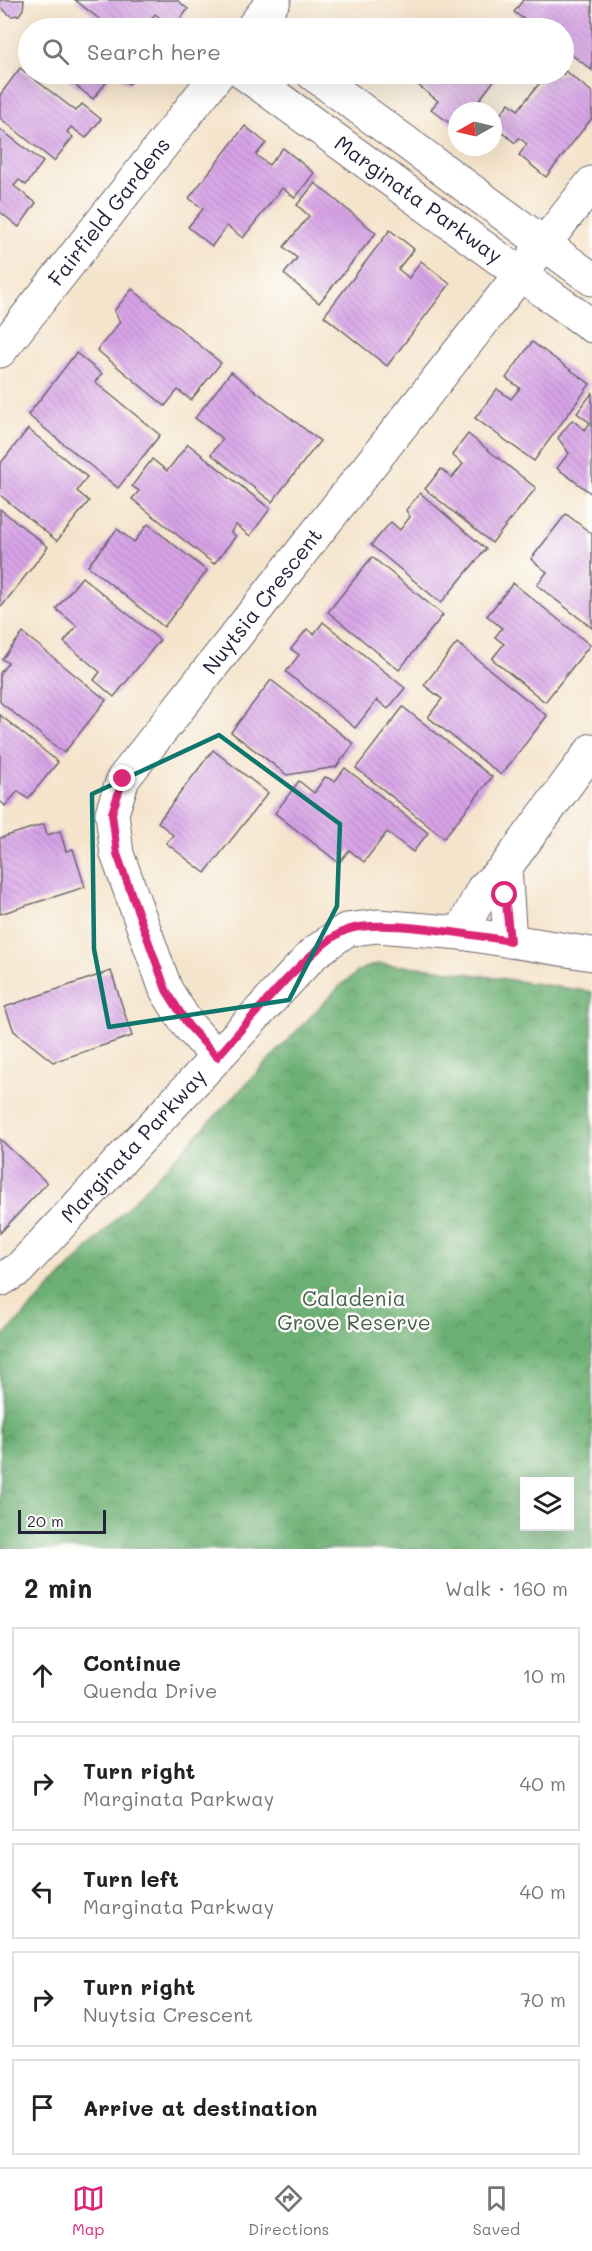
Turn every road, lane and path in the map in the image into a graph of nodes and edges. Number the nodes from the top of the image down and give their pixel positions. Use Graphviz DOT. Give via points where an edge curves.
graph roads {
  1 [pos="274,0"];
  2 [pos="260,18"];
  3 [pos="210,84"];
  4 [pos="259,84"];
  5 [pos="327,84"];
  6 [pos="592,183"];
  7 [pos="545,244"];
  8 [pos="522,275"];
  9 [pos="592,279"];
  10 [pos="592,326"];
  11 [pos="0,351"];
  12 [pos="592,750"];
  13 [pos="506,868"];
  14 [pos="461,933"];
  15 [pos="510,941"];
  16 [pos="592,954"];
  17 [pos="217,1057"];
  18 [pos="0,1280"];
  1 -- 2 [label="street"];
  3 -- 11 [label="street, Fairfield Gardens"];
  4 -- 8 [label="street, Marginata Parkway"];
  5 -- 7 [label="street, Marginata Parkway"];
  6 -- 7 [label="street, Nuytsia Crescent"];
  7 -- 8 [label="street, Nuytsia Crescent"];
  7 -- 9 [label="street, Marginata Parkway"];
  8 -- 10 [label="street, Marginata Parkway"];
  8 -- 17 [label="street, Nuytsia Crescent" via="123,779 112,813 117,854 166,990 188,1025"];
  12 -- 13 [label="street"];
  13 -- 14 [label="street" via="483,889"];
  13 -- 15 [label="street"];
  14 -- 15 [label="street, Marginata Parkway"];
  14 -- 17 [label="street, Marginata Parkway" via="378,926 346,930 314,953"];
  15 -- 16 [label="street, Marginata Parkway"];
  17 -- 18 [label="street, Marginata Parkway" via="20,1269"];
}
